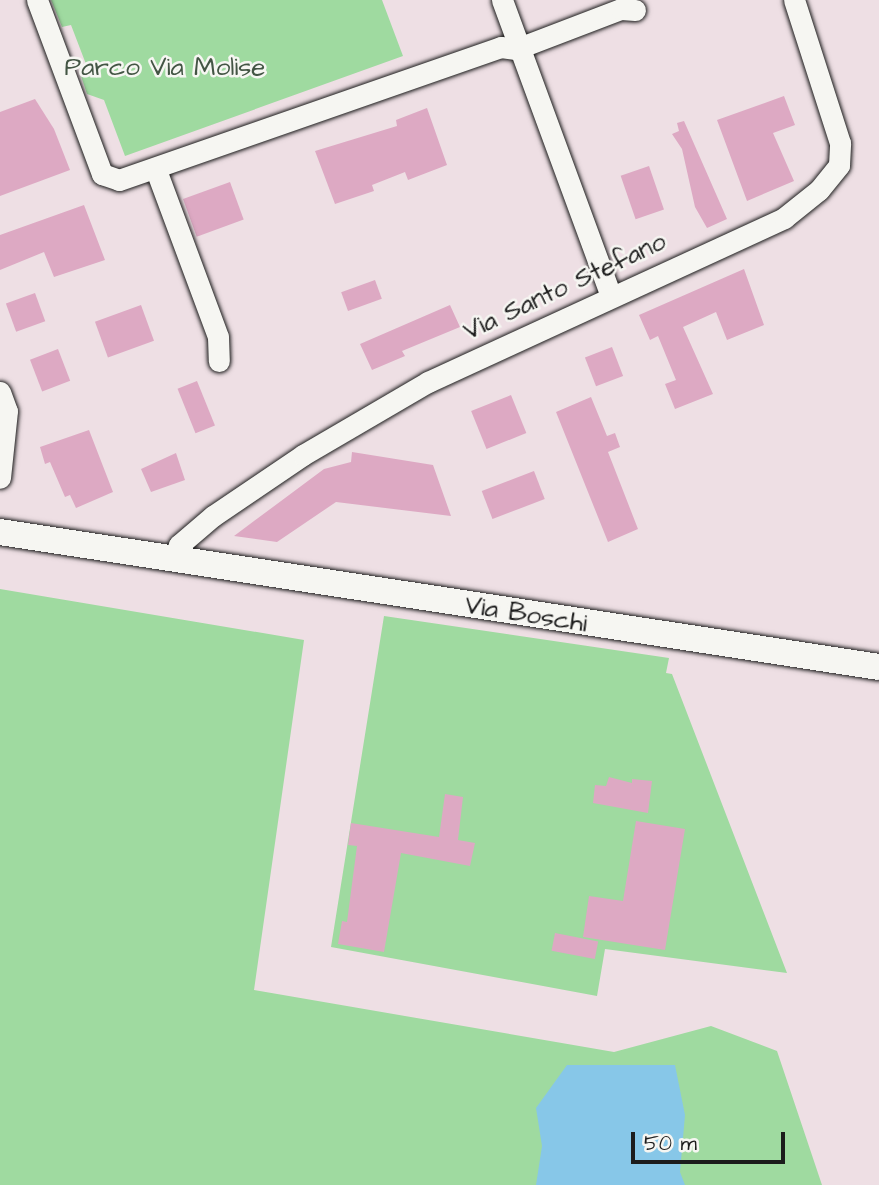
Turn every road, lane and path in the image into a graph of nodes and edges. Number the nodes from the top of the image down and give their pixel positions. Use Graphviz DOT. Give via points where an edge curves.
graph roads {
  1 [pos="37,0"];
  2 [pos="794,0"];
  3 [pos="503,3"];
  4 [pos="635,10"];
  5 [pos="516,49"];
  6 [pos="156,170"];
  7 [pos="611,297"];
  8 [pos="219,361"];
  9 [pos="0,392"];
  10 [pos="3,448"];
  11 [pos="0,478"];
  12 [pos="0,532"];
  13 [pos="174,558"];
  14 [pos="879,667"];
  1 -- 6 [label="street" via="102,174 119,180"];
  2 -- 7 [label="street, Via Santo Stefano" via="836,119 839,165 819,190 784,218"];
  3 -- 5 [label="street"];
  4 -- 5 [label="street" via="621,9"];
  5 -- 6 [label="street" via="501,47"];
  5 -- 7 [label="street"];
  6 -- 8 [label="street" via="218,337"];
  7 -- 13 [label="street, Via Santo Stefano" via="428,382 303,455 213,516 179,545"];
  9 -- 10 [label="street" via="7,411"];
  10 -- 11 [label="street"];
  12 -- 13 [label="main road, Via Boschi"];
  13 -- 14 [label="main road, Via Boschi"];
}
